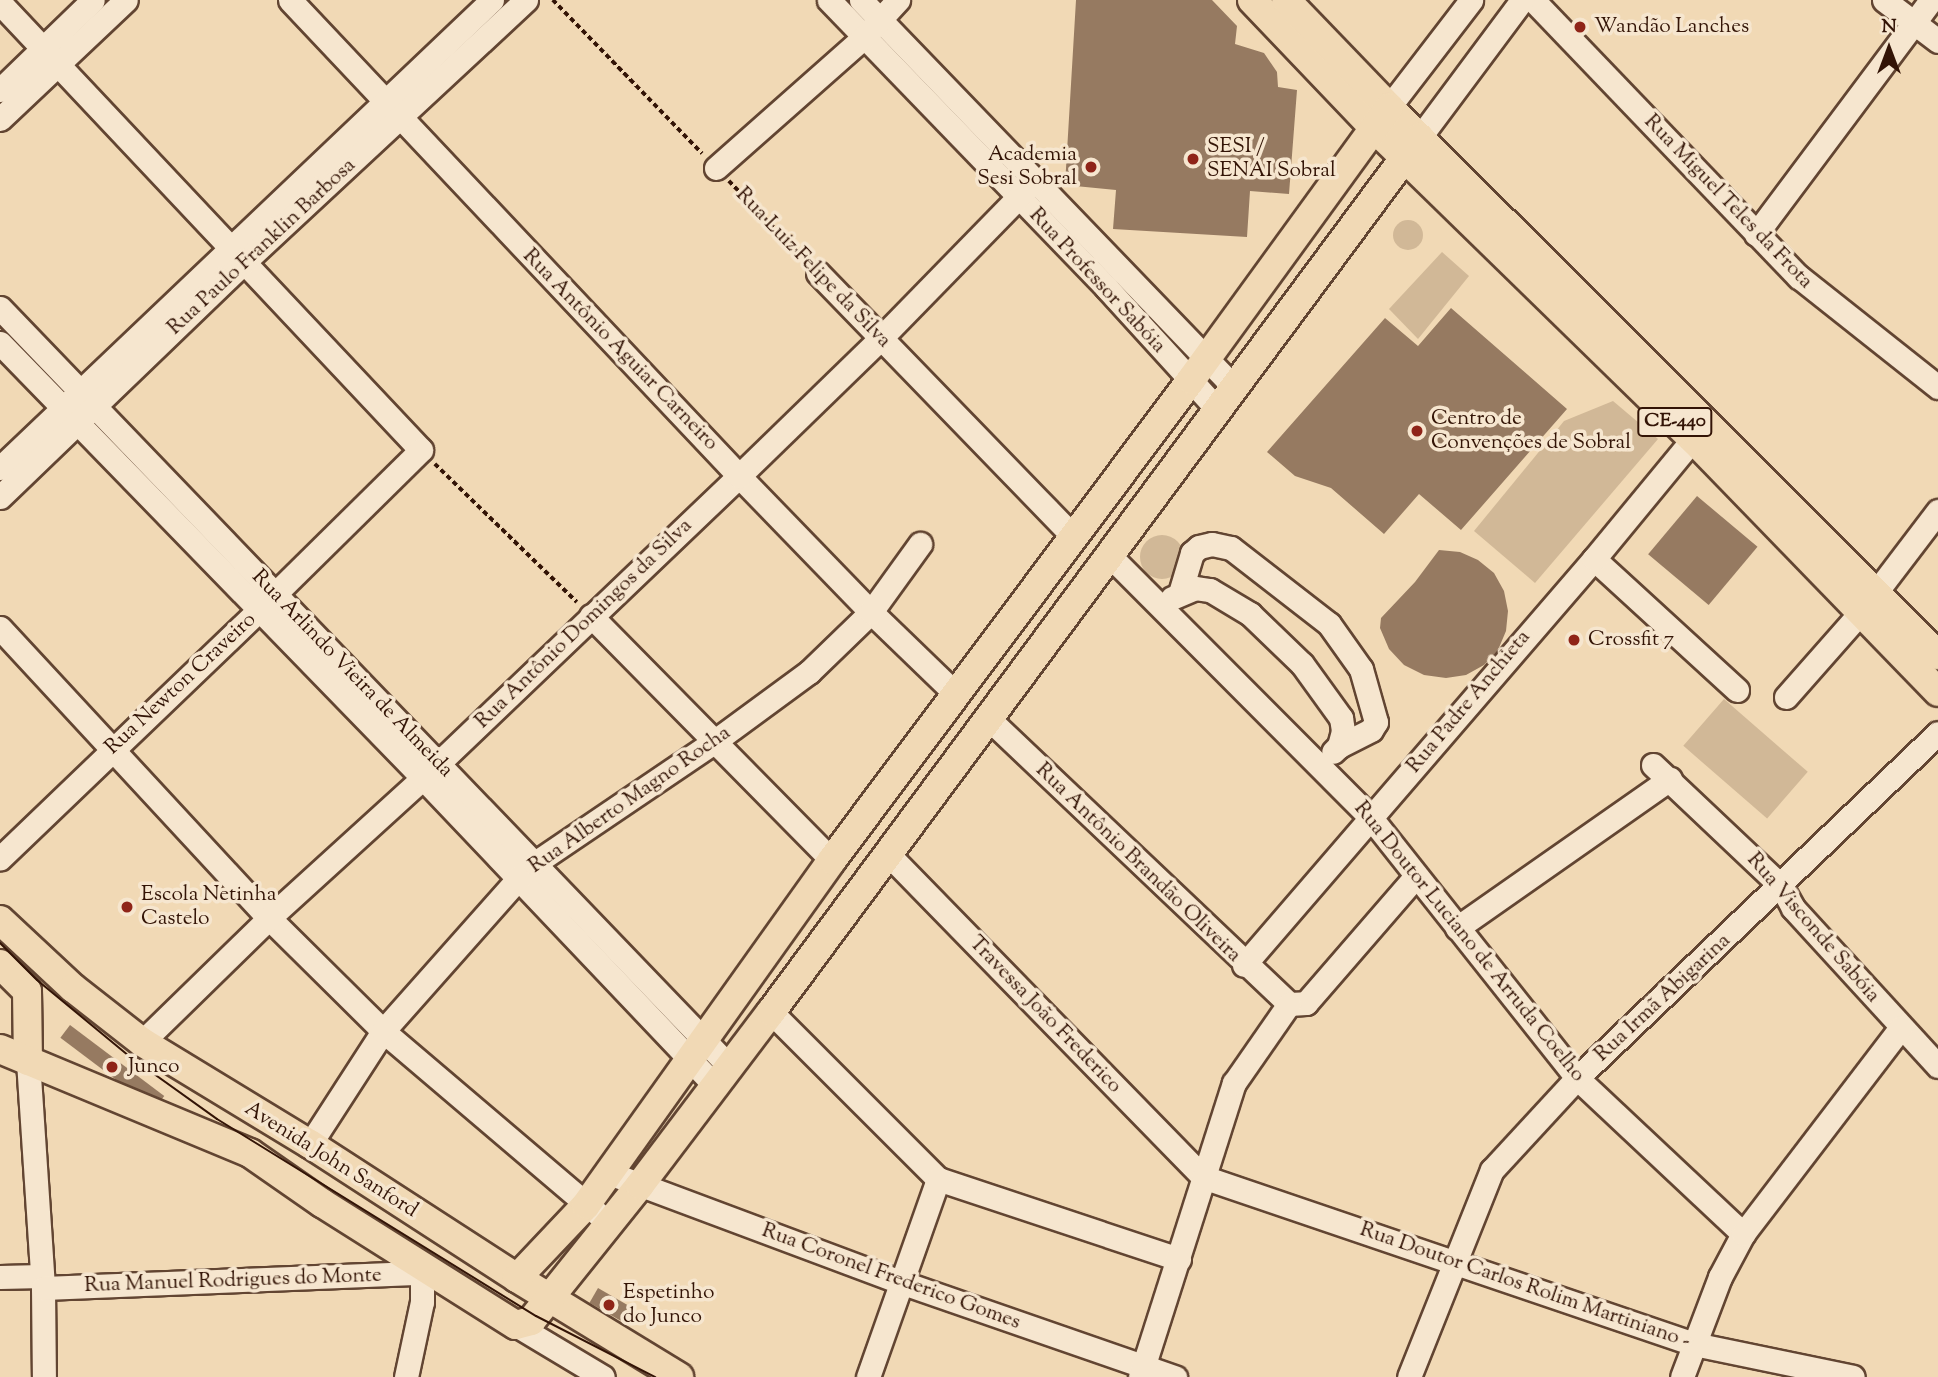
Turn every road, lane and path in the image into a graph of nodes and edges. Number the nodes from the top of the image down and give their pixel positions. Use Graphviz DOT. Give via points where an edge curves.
graph roads {
  1 [pos="93,0"];
  2 [pos="126,0"];
  3 [pos="290,0"];
  4 [pos="526,0"];
  5 [pos="553,0"];
  6 [pos="828,0"];
  7 [pos="861,0"];
  8 [pos="898,0"];
  9 [pos="1252,0"];
  10 [pos="1286,0"];
  11 [pos="1471,0"];
  12 [pos="1522,0"];
  13 [pos="1533,0"];
  14 [pos="1884,0"];
  15 [pos="1931,0"];
  16 [pos="0,3"];
  17 [pos="487,16"];
  18 [pos="880,21"];
  19 [pos="1913,23"];
  20 [pos="863,38"];
  21 [pos="1938,41"];
  22 [pos="51,55"];
  23 [pos="924,82"];
  24 [pos="0,90"];
  25 [pos="393,111"];
  26 [pos="1382,117"];
  27 [pos="0,118"];
  28 [pos="1413,147"];
  29 [pos="716,168"];
  30 [pos="1026,189"];
  31 [pos="1756,234"];
  32 [pos="239,256"];
  33 [pos="818,273"];
  34 [pos="3,316"];
  35 [pos="881,338"];
  36 [pos="0,343"];
  37 [pos="1198,370"];
  38 [pos="1938,387"];
  39 [pos="1226,398"];
  40 [pos="80,407"];
  41 [pos="1693,439"];
  42 [pos="421,450"];
  43 [pos="0,468"];
  44 [pos="739,476"];
  45 [pos="0,497"];
  46 [pos="1938,511"];
  47 [pos="181,514"];
  48 [pos="1073,536"];
  49 [pos="920,544"];
  50 [pos="1111,556"];
  51 [pos="1594,559"];
  52 [pos="276,593"];
  53 [pos="1180,593"];
  54 [pos="1868,603"];
  55 [pos="1159,605"];
  56 [pos="259,610"];
  57 [pos="871,612"];
  58 [pos="591,616"];
  59 [pos="0,628"];
  60 [pos="995,642"];
  61 [pos="1929,651"];
  62 [pos="1028,666"];
  63 [pos="1737,690"];
  64 [pos="1938,692"];
  65 [pos="956,694"];
  66 [pos="1786,697"];
  67 [pos="990,720"];
  68 [pos="1938,733"];
  69 [pos="715,741"];
  70 [pos="1339,746"];
  71 [pos="113,748"];
  72 [pos="1319,766"];
  73 [pos="431,771"];
  74 [pos="1371,818"];
  75 [pos="887,853"];
  76 [pos="0,858"];
  77 [pos="832,860"];
  78 [pos="527,871"];
  79 [pos="1416,876"];
  80 [pos="1782,886"];
  81 [pos="269,918"];
  82 [pos="0,920"];
  83 [pos="1457,928"];
  84 [pos="0,964"];
  85 [pos="48,965"];
  86 [pos="1244,965"];
  87 [pos="27,991"];
  88 [pos="1289,1004"];
  89 [pos="771,1012"];
  90 [pos="1901,1027"];
  91 [pos="383,1031"];
  92 [pos="142,1042"];
  93 [pos="697,1047"];
  94 [pos="0,1049"];
  95 [pos="1936,1061"];
  96 [pos="28,1062"];
  97 [pos="722,1076"];
  98 [pos="1577,1078"];
  99 [pos="310,1144"];
  100 [pos="609,1172"];
  101 [pos="1203,1178"];
  102 [pos="938,1179"];
  103 [pos="640,1185"];
  104 [pos="586,1205"];
  105 [pos="610,1223"];
  106 [pos="1742,1234"];
  107 [pos="1178,1259"];
  108 [pos="1453,1262"];
  109 [pos="427,1273"];
  110 [pos="0,1277"];
  111 [pos="517,1278"];
  112 [pos="43,1282"];
  113 [pos="903,1283"];
  114 [pos="550,1298"];
  115 [pos="516,1325"];
  116 [pos="1694,1344"];
  117 [pos="1141,1372"];
  118 [pos="44,1377"];
  119 [pos="406,1377"];
  120 [pos="603,1377"];
  121 [pos="679,1377"];
  122 [pos="868,1377"];
  123 [pos="1175,1377"];
  124 [pos="1409,1377"];
  125 [pos="1682,1377"];
  126 [pos="1853,1377"];
  1 -- 22 [label="street"];
  2 -- 22 [label="street"];
  3 -- 25 [label="street, Rua Antônio Aguiar Carneiro"];
  4 -- 17 [label="street, Rua Paulo Franklin Barbosa"];
  5 -- 29 [label="path, Rua Luiz Felipe da Silva"];
  6 -- 20 [label="street, Rua Professor Sabóia"];
  7 -- 18 [label="street, Rua Professor Sabóia"];
  8 -- 18 [label="street"];
  9 -- 26 [label="main road, CE-440"];
  10 -- 26 [label="main road, CE-440"];
  11 -- 26 [label="street"];
  12 -- 28 [label="street"];
  13 -- 31 [label="street, Rua Miguel Teles da Frota"];
  14 -- 19 [label="street"];
  15 -- 19 [label="street"];
  16 -- 22 [label="street"];
  17 -- 25 [label="street, Rua Paulo Franklin Barbosa"];
  18 -- 20 [label="street"];
  18 -- 23 [label="street, Rua Professor Sabóia"];
  19 -- 21 [label="street"];
  19 -- 31 [label="street"];
  20 -- 23 [label="street, Rua Professor Sabóia"];
  20 -- 29 [label="street"];
  22 -- 24 [label="street"];
  22 -- 27 [label="street"];
  22 -- 32 [label="street"];
  23 -- 30 [label="street, Rua Professor Sabóia"];
  25 -- 32 [label="street, Rua Paulo Franklin Barbosa"];
  25 -- 44 [label="street, Rua Antônio Aguiar Carneiro"];
  26 -- 28 [label="main road, CE-440"];
  26 -- 37 [label="main road"];
  28 -- 39 [label="main road"];
  28 -- 41 [label="main road, CE-440"];
  28 -- 54 [label="main road, CE-440"];
  29 -- 33 [label="path, Rua Luiz Felipe da Silva"];
  30 -- 35 [label="street, Rua Antônio Domingos da Silva"];
  30 -- 37 [label="street, Rua Professor Sabóia"];
  31 -- 38 [label="street, Rua Miguel Teles da Frota" via="1816,292"];
  32 -- 40 [label="street, Rua Paulo Franklin Barbosa"];
  32 -- 42 [label="street"];
  33 -- 35 [label="street, Rua Luiz Felipe da Silva"];
  34 -- 40 [label="street, Rua Arlindo Vieira de Almeida"];
  35 -- 44 [label="street, Rua Antônio Domingos da Silva"];
  35 -- 48 [label="street, Rua Luiz Felipe da Silva"];
  36 -- 40 [label="street, Rua Arlindo Vieira de Almeida"];
  37 -- 39 [label="street, Rua Professor Sabóia"];
  37 -- 48 [label="main road"];
  39 -- 50 [label="main road"];
  40 -- 43 [label="street, Rua Paulo Franklin Barbosa"];
  40 -- 45 [label="street, Rua Paulo Franklin Barbosa"];
  40 -- 47 [label="street, Rua Arlindo Vieira de Almeida"];
  41 -- 51 [label="street, Rua Padre Anchieta"];
  41 -- 54 [label="main road, CE-440"];
  42 -- 52 [label="street, Rua Newton Craveiro"];
  42 -- 58 [label="path"];
  44 -- 57 [label="street, Rua Antônio Aguiar Carneiro"];
  44 -- 58 [label="street, Rua Antônio Domingos da Silva"];
  46 -- 54 [label="street"];
  47 -- 52 [label="street, Rua Arlindo Vieira de Almeida"];
  47 -- 56 [label="street, Rua Arlindo Vieira de Almeida"];
  48 -- 60 [label="main road"];
  49 -- 57 [label="street, Rua Alberto Magno Rocha"];
  50 -- 55 [label="street, Rua Doutor Luciano de Arruda Coelho"];
  50 -- 62 [label="main road"];
  51 -- 63 [label="street"];
  51 -- 74 [label="street, Rua Padre Anchieta"];
  52 -- 56 [label="street, Rua Newton Craveiro"];
  52 -- 73 [label="street, Rua Arlindo Vieira de Almeida"];
  53 -- 55 [label="street"];
  53 -- 70 [label="street" via="1210,590 1250,614 1302,664 1341,718"];
  53 -- 70 [label="street" via="1192,553 1212,544 1231,548 1329,624 1361,668 1376,722 1371,730"];
  54 -- 61 [label="main road, CE-440"];
  54 -- 66 [label="street"];
  55 -- 72 [label="street, Rua Doutor Luciano de Arruda Coelho"];
  56 -- 71 [label="street, Rua Newton Craveiro"];
  56 -- 73 [label="street, Rua Arlindo Vieira de Almeida"];
  57 -- 65 [label="street, Rua Antônio Aguiar Carneiro"];
  57 -- 69 [label="street, Rua Alberto Magno Rocha" via="809,672"];
  58 -- 69 [label="street"];
  58 -- 73 [label="street, Rua Antônio Domingos da Silva"];
  59 -- 71 [label="street"];
  60 -- 62 [label="main road"];
  60 -- 65 [label="main road"];
  61 -- 64 [label="main road, CE-440"];
  62 -- 67 [label="main road"];
  65 -- 77 [label="main road"];
  67 -- 75 [label="main road"];
  67 -- 86 [label="street, Rua Antônio Brandão Oliveira"];
  68 -- 80 [label="street, Rua Irmã Abigarina"];
  69 -- 77 [label="street"];
  69 -- 78 [label="street, Rua Alberto Magno Rocha"];
  70 -- 72 [label="street"];
  71 -- 76 [label="street, Rua Newton Craveiro"];
  71 -- 81 [label="street"];
  72 -- 74 [label="street, Rua Doutor Luciano de Arruda Coelho"];
  73 -- 78 [label="street, Rua Arlindo Vieira de Almeida"];
  73 -- 81 [label="street, Rua Antônio Domingos da Silva"];
  74 -- 79 [label="street, Rua Doutor Luciano de Arruda Coelho"];
  74 -- 86 [label="street, Rua Padre Anchieta"];
  75 -- 89 [label="main road"];
  75 -- 101 [label="street, Travessa João Frederico"];
  77 -- 93 [label="main road"];
  78 -- 91 [label="street, Rua Alberto Magno Rocha"];
  78 -- 93 [label="street, Rua Arlindo Vieira de Almeida"];
  79 -- 83 [label="street, Rua Doutor Luciano de Arruda Coelho"];
  79 -- 88 [label="street" via="1306,1003"];
  80 -- 83 [label="street, Rua Visconde Sabóia" via="1661,772"];
  80 -- 90 [label="street, Rua Visconde Sabóia" via="1793,908"];
  80 -- 98 [label="street, Rua Irmã Abigarina"];
  81 -- 91 [label="street"];
  81 -- 92 [label="street, Rua Antônio Domingos da Silva"];
  82 -- 85 [label="main road, Avenida John Sanford"];
  83 -- 98 [label="street, Rua Doutor Luciano de Arruda Coelho"];
  84 -- 87 [label="main road"];
  85 -- 87 [label="main road"];
  85 -- 92 [label="main road, Avenida John Sanford"];
  86 -- 88 [label="street, Rua Antônio Brandão Oliveira"];
  87 -- 96 [label="main road"];
  88 -- 101 [label="street" via="1234,1083"];
  89 -- 97 [label="main road"];
  89 -- 102 [label="street"];
  90 -- 95 [label="street, Rua Visconde Sabóia"];
  90 -- 106 [label="street"];
  91 -- 99 [label="street, Rua Alberto Magno Rocha"];
  91 -- 104 [label="street"];
  92 -- 99 [label="main road, Avenida John Sanford"];
  93 -- 97 [label="street, Rua Arlindo Vieira de Almeida"];
  93 -- 100 [label="main road"];
  94 -- 96 [label="main road, Avenida John Sanford"];
  96 -- 109 [label="main road, Avenida John Sanford" via="250,1153"];
  96 -- 112 [label="street"];
  97 -- 103 [label="main road"];
  98 -- 106 [label="street, Rua Doutor Luciano de Arruda Coelho"];
  98 -- 108 [label="street, Rua Irmã Abigarina" via="1492,1170"];
  99 -- 111 [label="main road, Avenida John Sanford"];
  100 -- 103 [label="street, Rua Coronel Frederico Gomes"];
  100 -- 104 [label="main road"];
  101 -- 107 [label="street"];
  101 -- 108 [label="street, Rua Doutor Carlos Rolim Martiniano -"];
  102 -- 107 [label="street"];
  102 -- 113 [label="street"];
  103 -- 105 [label="main road"];
  103 -- 113 [label="street, Rua Coronel Frederico Gomes"];
  104 -- 105 [label="street"];
  104 -- 111 [label="main road"];
  105 -- 114 [label="main road"];
  106 -- 116 [label="street"];
  107 -- 117 [label="street"];
  108 -- 116 [label="street, Rua Doutor Carlos Rolim Martiniano -"];
  108 -- 124 [label="street, Rua Irmã Abigarina"];
  109 -- 112 [label="street, Rua Manuel Rodrigues do Monte"];
  109 -- 115 [label="main road, Avenida John Sanford"];
  109 -- 119 [label="street"];
  110 -- 112 [label="street, Rua Manuel Rodrigues do Monte"];
  111 -- 114 [label="main road, Avenida John Sanford"];
  112 -- 118 [label="street"];
  113 -- 117 [label="street, Rua Coronel Frederico Gomes"];
  113 -- 122 [label="street"];
  114 -- 115 [label="main road" via="531,1321"];
  114 -- 121 [label="main road, Avenida John Sanford"];
  115 -- 120 [label="street, Avenida John Sanford"];
  116 -- 125 [label="street"];
  116 -- 126 [label="street, Rua Doutor Carlos Rolim Martiniano -"];
  117 -- 123 [label="street, Rua Coronel Frederico Gomes"];
}
